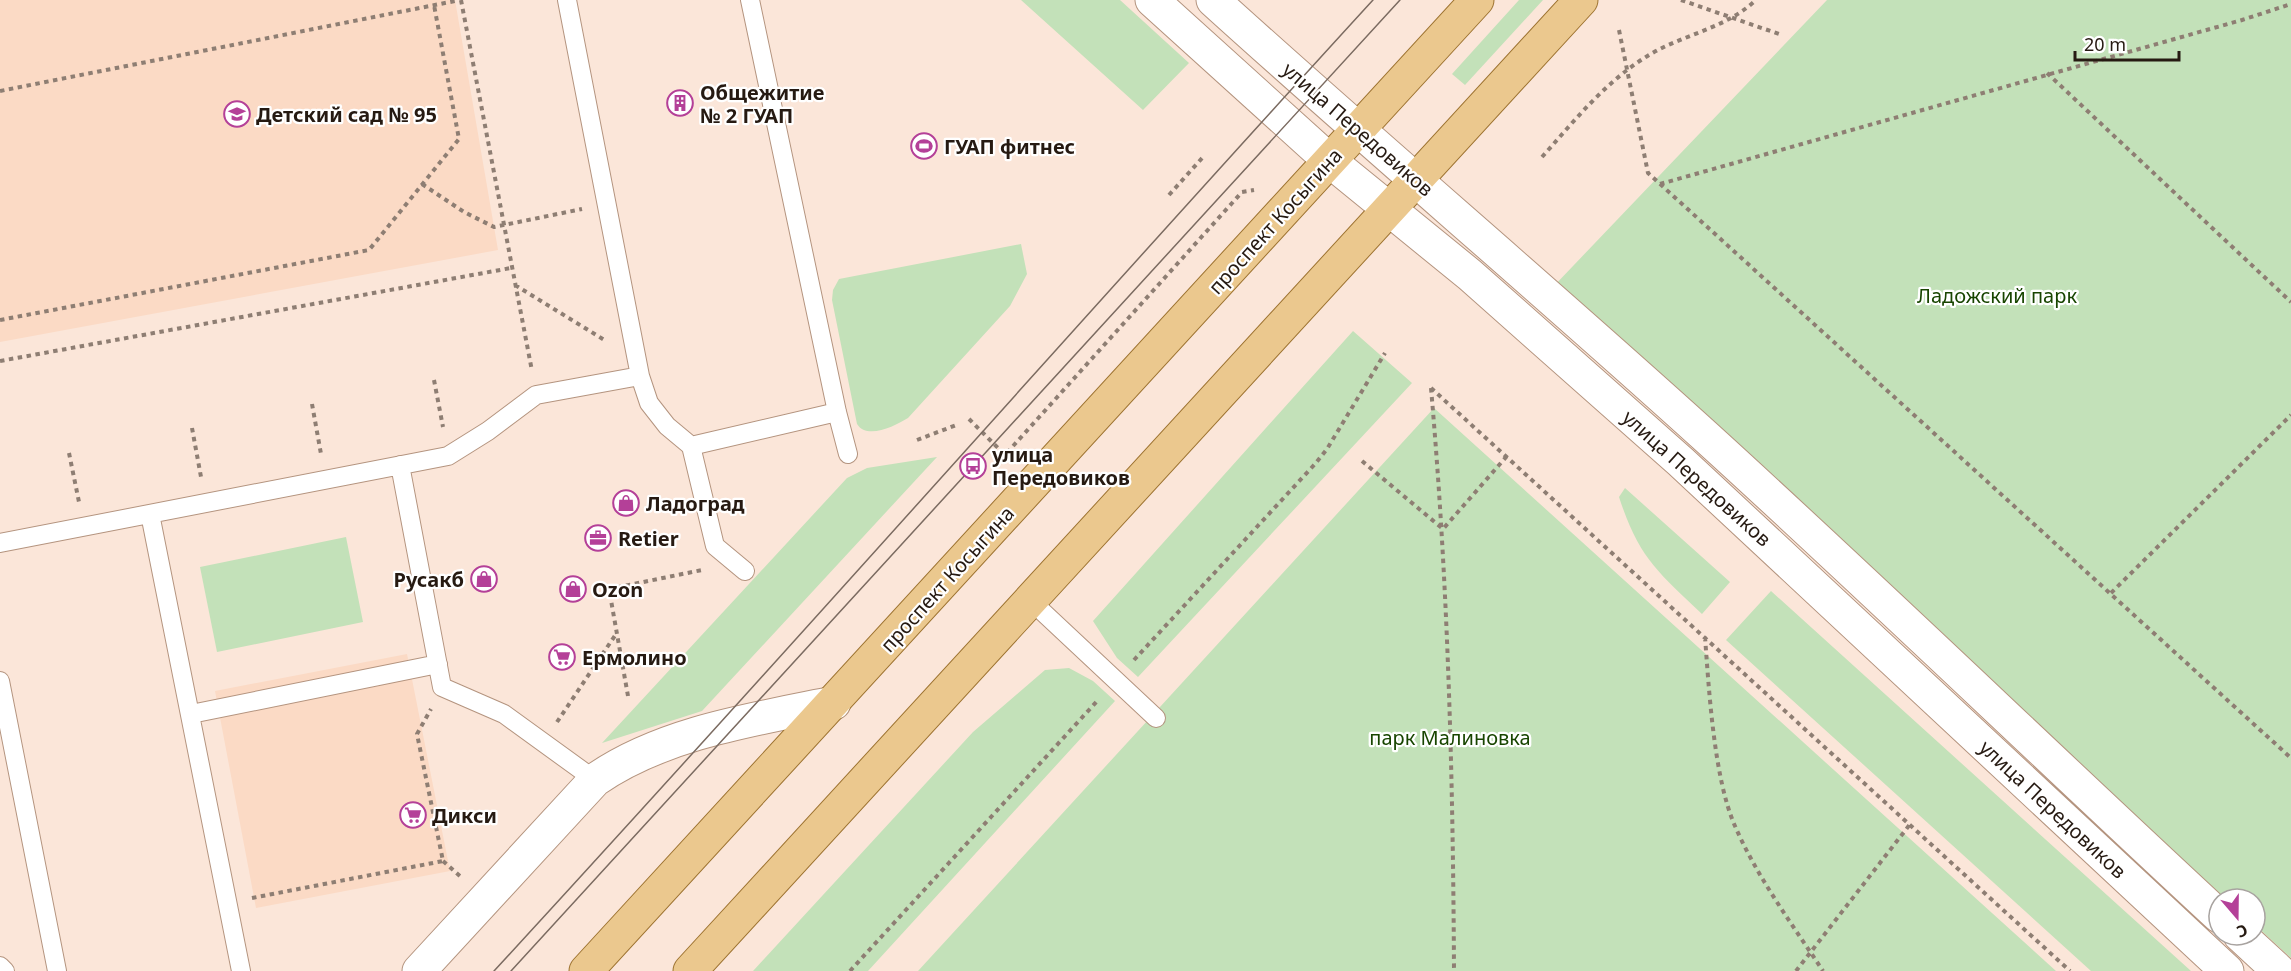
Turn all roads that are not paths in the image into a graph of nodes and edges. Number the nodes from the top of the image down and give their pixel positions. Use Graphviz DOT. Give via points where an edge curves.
graph roads {
  1 [pos="567,0"];
  2 [pos="750,0"];
  3 [pos="1152,0"];
  4 [pos="1477,0"];
  5 [pos="1581,0"];
  6 [pos="1218,2"];
  7 [pos="1357,131"];
  8 [pos="1330,161"];
  9 [pos="1416,180"];
  10 [pos="1389,208"];
  11 [pos="638,368"];
  12 [pos="837,412"];
  13 [pos="691,446"];
  14 [pos="848,454"];
  15 [pos="400,465"];
  16 [pos="150,514"];
  17 [pos="0,543"];
  18 [pos="744,571"];
  19 [pos="1030,600"];
  20 [pos="438,664"];
  21 [pos="0,681"];
  22 [pos="834,703"];
  23 [pos="192,714"];
  24 [pos="1156,718"];
  25 [pos="595,780"];
  26 [pos="2207,905"];
  27 [pos="2253,947"];
  28 [pos="0,966"];
  29 [pos="5,971"];
  30 [pos="57,971"];
  31 [pos="241,971"];
  32 [pos="419,971"];
  33 [pos="586,971"];
  34 [pos="690,971"];
  35 [pos="2227,971"];
  36 [pos="2279,971"];
  1 -- 11 [label="lane"];
  2 -- 12 [label="lane"];
  3 -- 8 [label="main road, улица Передовиков"];
  4 -- 7 [label="main road, проспект Косыгина"];
  5 -- 9 [label="main road"];
  6 -- 7 [label="main road, улица Передовиков"];
  7 -- 8 [label="main road, проспект Косыгина"];
  7 -- 9 [label="main road, улица Передовиков"];
  8 -- 10 [label="main road, улица Передовиков"];
  8 -- 22 [label="main road, проспект Косыгина"];
  9 -- 10 [label="main road"];
  9 -- 26 [label="main road, улица Передовиков" via="1707,437"];
  10 -- 19 [label="main road"];
  10 -- 35 [label="main road, улица Передовиков" via="1681,462"];
  11 -- 13 [label="lane" via="649,404"];
  11 -- 15 [label="lane" via="536,394 448,456"];
  12 -- 13 [label="lane"];
  12 -- 14 [label="lane"];
  13 -- 18 [label="lane" via="715,546"];
  15 -- 16 [label="lane"];
  15 -- 20 [label="lane"];
  16 -- 17 [label="lane"];
  16 -- 23 [label="lane"];
  19 -- 24 [label="lane"];
  19 -- 34 [label="main road"];
  20 -- 23 [label="lane"];
  20 -- 25 [label="lane" via="442,687 504,714"];
  21 -- 30 [label="lane"];
  22 -- 25 [label="main road" via="739,723 649,750 619,763"];
  22 -- 33 [label="main road, проспект Косыгина"];
  23 -- 31 [label="lane"];
  25 -- 32 [label="main road"];
  27 -- 36 [label="main road"];
  28 -- 29 [label="lane"];
}
